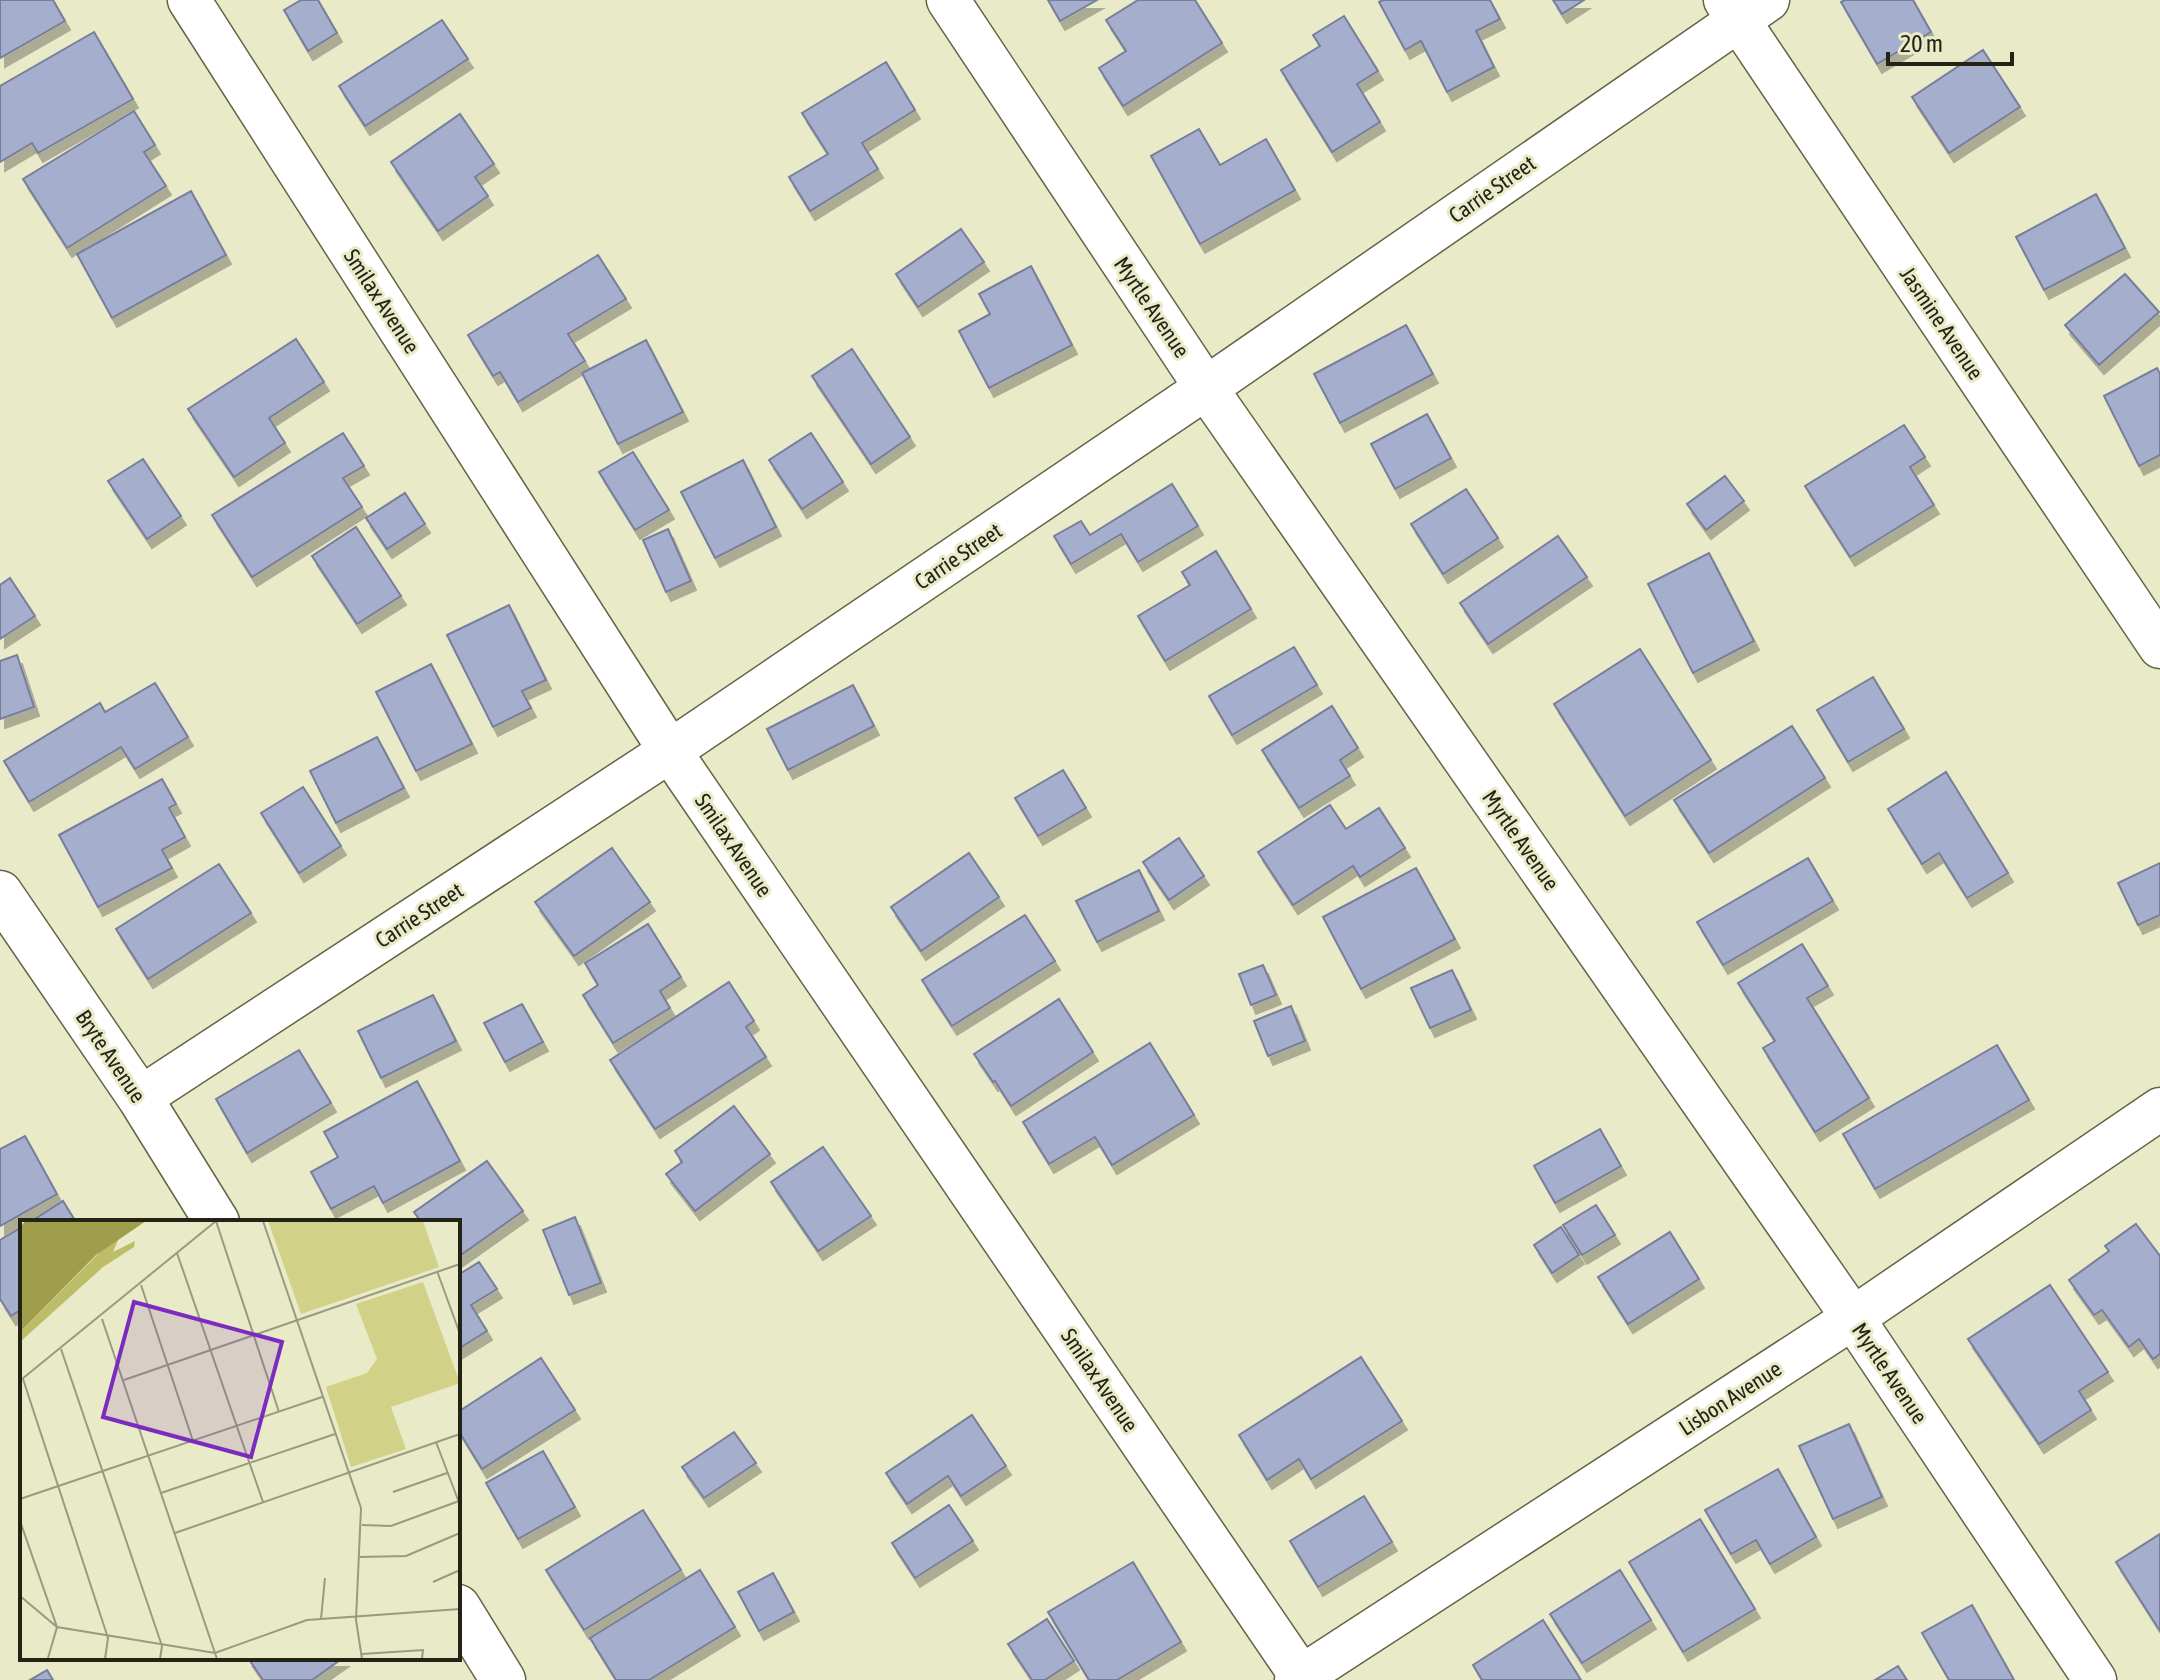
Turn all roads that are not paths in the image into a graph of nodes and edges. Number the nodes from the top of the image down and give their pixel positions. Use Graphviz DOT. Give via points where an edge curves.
graph roads {
  1 [pos="189,0"];
  2 [pos="948,0"];
  3 [pos="1744,7"];
  4 [pos="1206,388"];
  5 [pos="2160,647"];
  6 [pos="670,751"];
  7 [pos="0,893"];
  8 [pos="140,1098"];
  9 [pos="2160,1109"];
  10 [pos="216,1220"];
  11 [pos="1853,1318"];
  12 [pos="460,1610"];
  13 [pos="1298,1678"];
  14 [pos="503,1680"];
  15 [pos="2095,1680"];
  1 -- 6 [label="street, Smilax Avenue"];
  2 -- 4 [label="street, Myrtle Avenue"];
  3 -- 4 [label="street, Carrie Street"];
  3 -- 5 [label="street, Jasmine Avenue"];
  4 -- 6 [label="street, Carrie Street"];
  4 -- 11 [label="street, Myrtle Avenue"];
  6 -- 8 [label="street, Carrie Street"];
  6 -- 13 [label="street, Smilax Avenue"];
  7 -- 8 [label="street, Bryte Avenue"];
  8 -- 10 [label="street, Bryte Avenue"];
  9 -- 11 [label="street, Lisbon Avenue"];
  11 -- 13 [label="street, Lisbon Avenue"];
  11 -- 15 [label="street, Myrtle Avenue"];
  12 -- 14 [label="street"];
}
